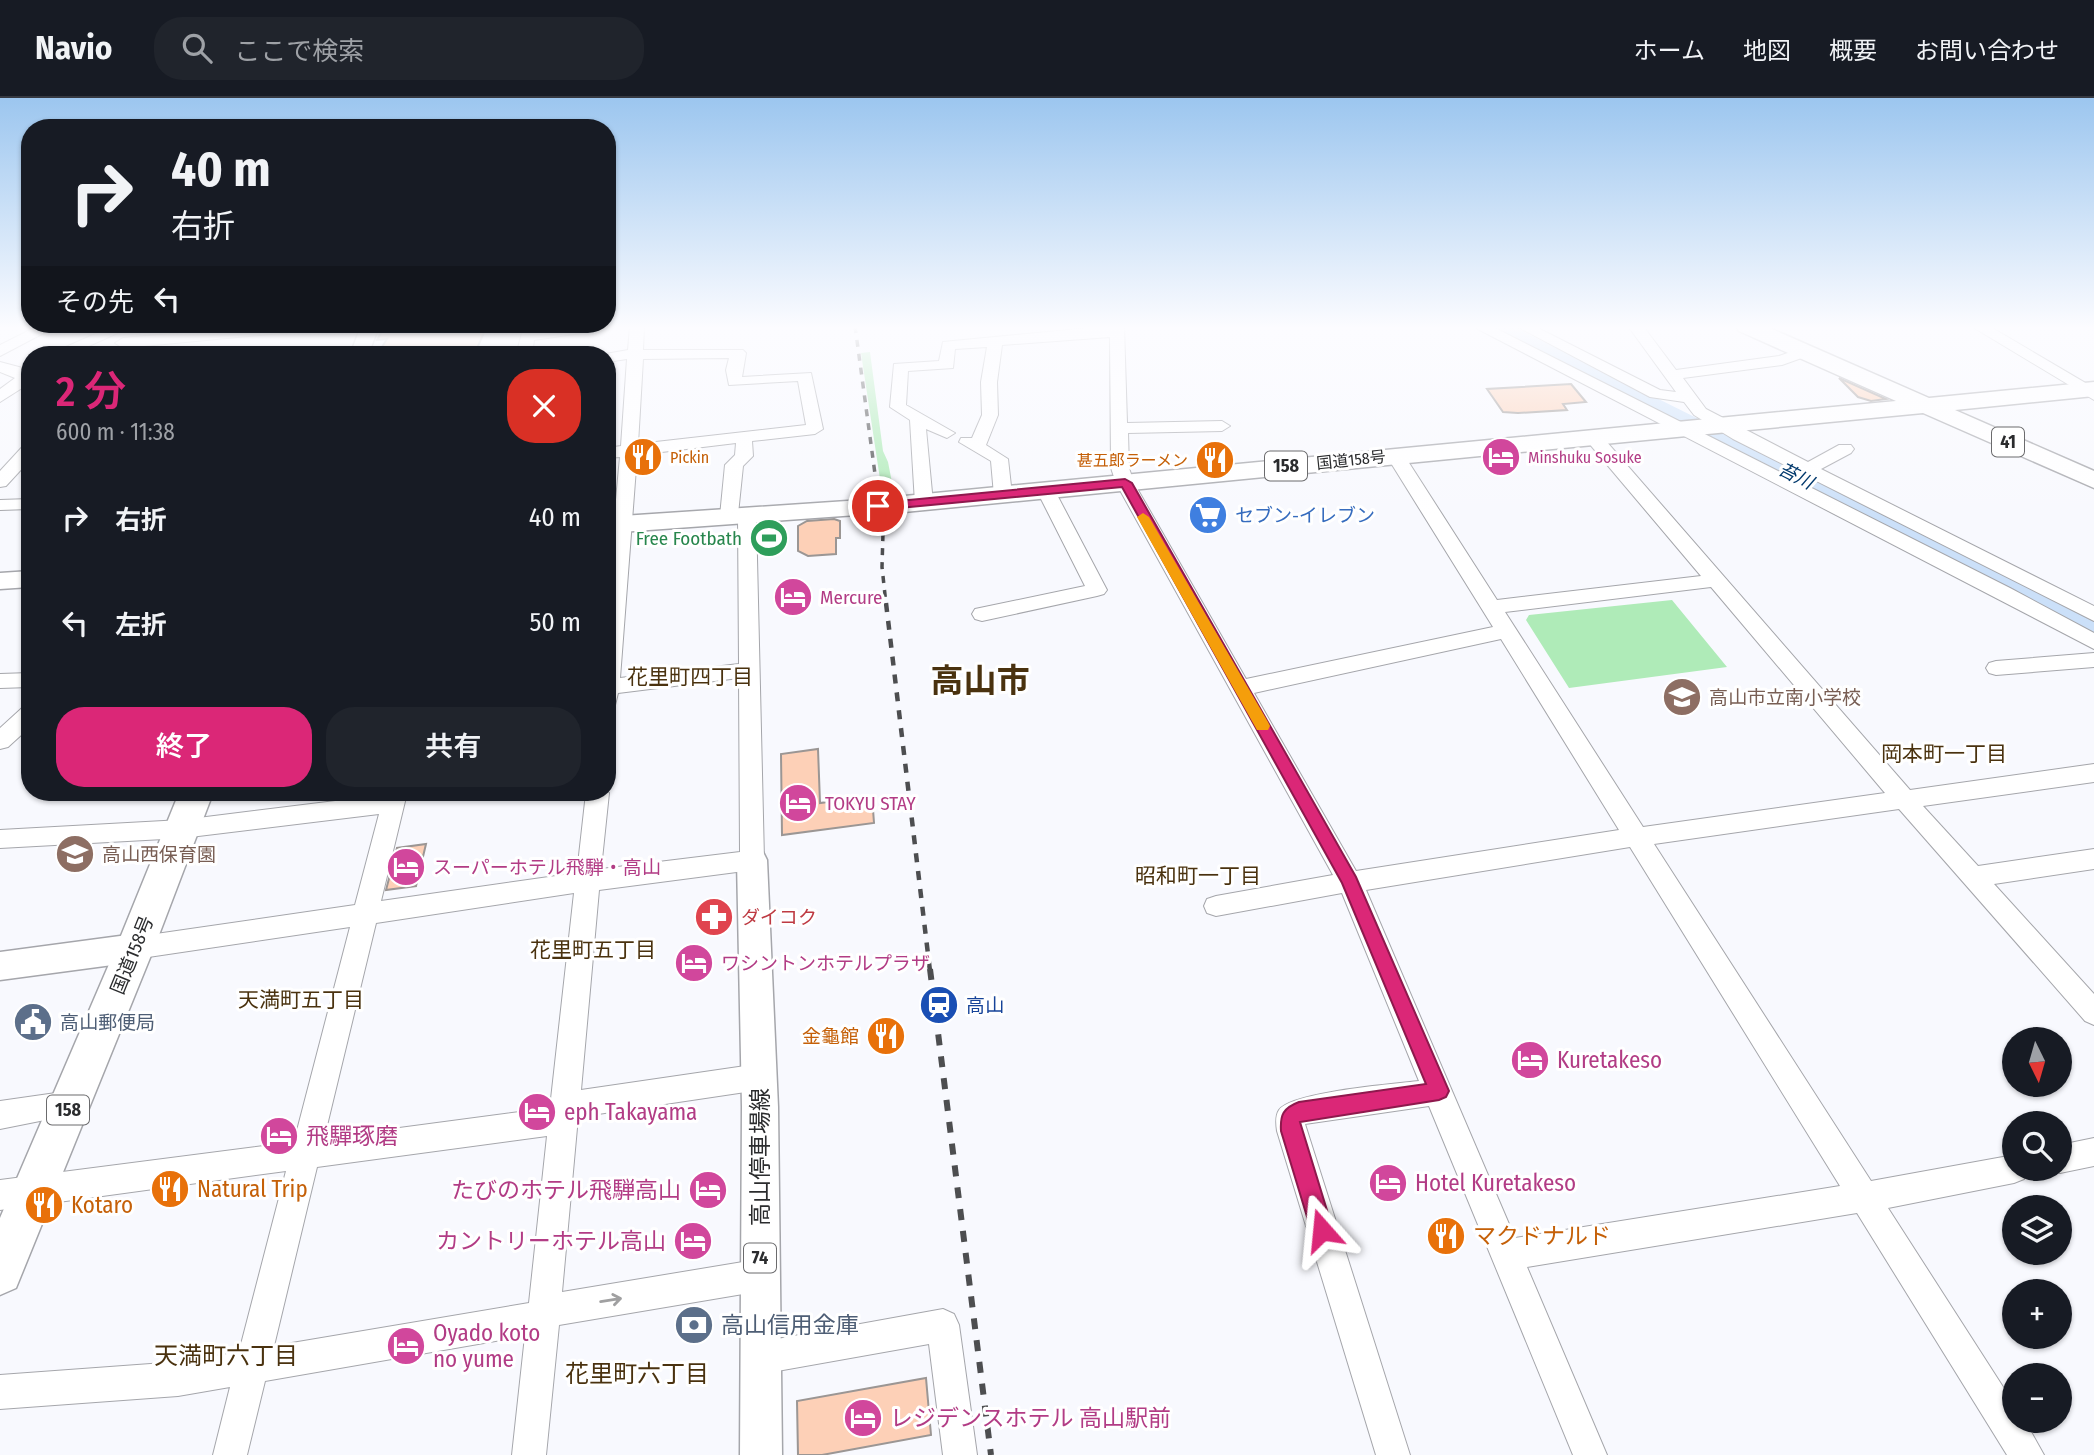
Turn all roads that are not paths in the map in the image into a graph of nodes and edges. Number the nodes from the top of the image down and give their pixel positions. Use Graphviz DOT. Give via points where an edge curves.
graph roads {
  1 [pos="633,389"];
  2 [pos="808,389"];
  3 [pos="899,389"];
  4 [pos="990,389"];
  5 [pos="1118,389"];
  6 [pos="1604,389"];
  7 [pos="1647,389"];
  8 [pos="1682,389"];
  9 [pos="1894,389"];
  10 [pos="1898,389"];
  11 [pos="2091,392"];
  12 [pos="1688,398"];
  13 [pos="1929,404"];
  14 [pos="919,418"];
  15 [pos="1717,424"];
  16 [pos="1222,426"];
  17 [pos="1119,428"];
  18 [pos="1681,428"];
  19 [pos="947,433"];
  20 [pos="744,437"];
  21 [pos="1593,437"];
  22 [pos="1845,449"];
  23 [pos="629,450"];
  24 [pos="616,452"];
  25 [pos="1395,455"];
  26 [pos="21,459"];
  27 [pos="1808,469"];
  28 [pos="2094,471"];
  29 [pos="2094,480"];
  30 [pos="0,482"];
  31 [pos="1125,483"];
  32 [pos="1046,491"];
  33 [pos="1003,495"];
  34 [pos="924,503"];
  35 [pos="21,504"];
  36 [pos="0,505"];
  37 [pos="738,515"];
  38 [pos="616,524"];
  39 [pos="21,580"];
  40 [pos="1718,580"];
  41 [pos="0,581"];
  42 [pos="1491,607"];
  43 [pos="982,614"];
  44 [pos="2094,614"];
  45 [pos="1506,631"];
  46 [pos="2094,642"];
  47 [pos="2094,660"];
  48 [pos="1996,668"];
  49 [pos="748,670"];
  50 [pos="21,680"];
  51 [pos="0,681"];
  52 [pos="1241,688"];
  53 [pos="616,690"];
  54 [pos="21,721"];
  55 [pos="21,738"];
  56 [pos="2,739"];
  57 [pos="2094,773"];
  58 [pos="1905,800"];
  59 [pos="193,801"];
  60 [pos="373,801"];
  61 [pos="393,801"];
  62 [pos="596,801"];
  63 [pos="182,829"];
  64 [pos="1637,837"];
  65 [pos="0,839"];
  66 [pos="2094,859"];
  67 [pos="752,860"];
  68 [pos="1974,877"];
  69 [pos="587,881"];
  70 [pos="1350,882"];
  71 [pos="1216,906"];
  72 [pos="367,913"];
  73 [pos="135,948"];
  74 [pos="0,966"];
  75 [pos="2094,1013"];
  76 [pos="759,1077"];
  77 [pos="1439,1091"];
  78 [pos="70,1104"];
  79 [pos="564,1113"];
  80 [pos="0,1115"];
  81 [pos="2094,1152"];
  82 [pos="305,1155"];
  83 [pos="2072,1157"];
  84 [pos="2002,1171"];
  85 [pos="17,1193"];
  86 [pos="1865,1197"];
  87 [pos="1507,1255"];
  88 [pos="0,1272"];
  89 [pos="761,1275"];
  90 [pos="544,1314"];
  91 [pos="761,1358"];
  92 [pos="253,1367"];
  93 [pos="0,1392"];
  94 [pos="230,1455"];
  95 [pos="530,1455"];
  96 [pos="761,1455"];
  97 [pos="960,1455"];
  98 [pos="1393,1455"];
  99 [pos="1590,1455"];
  100 [pos="2027,1455"];
  1 -- 23 [label="street"];
  2 -- 20 [label="street" via="815,429"];
  3 -- 14 [label="street" via="898,407"];
  4 -- 33 [label="street" via="991,411 972,444 999,459"];
  5 -- 17 [label="street"];
  6 -- 18 [label="street"];
  7 -- 12 [label="street"];
  8 -- 12 [label="street"];
  9 -- 13 [label="highway, 41"];
  10 -- 13 [label="highway, 41"];
  11 -- 13 [label="highway, 国道158号 / 158"];
  12 -- 15 [label="street"];
  13 -- 15 [label="highway, 国道158号 / 158"];
  13 -- 28 [label="highway, 41"];
  13 -- 29 [label="highway, 41"];
  14 -- 19 [label="street"];
  14 -- 34 [label="street" via="916,427"];
  15 -- 18 [label="highway, 国道158号 / 158"];
  15 -- 27 [label="street"];
  16 -- 17 [label="street"];
  17 -- 31 [label="street"];
  18 -- 21 [label="highway, 国道158号 / 158"];
  18 -- 46 [label="street"];
  20 -- 23 [label="street"];
  20 -- 37 [label="street" via="744,456 734,465"];
  21 -- 25 [label="highway, 国道158号 / 158"];
  21 -- 40 [label="street"];
  22 -- 27 [label="street"];
  23 -- 24 [label="street"];
  23 -- 38 [label="street"];
  25 -- 31 [label="highway, 国道158号 / 158"];
  25 -- 42 [label="street"];
  26 -- 30 [label="street"];
  27 -- 44 [label="street"];
  31 -- 32 [label="highway, 国道158号 / 158"];
  31 -- 52 [label="street"];
  32 -- 33 [label="highway, 国道158号 / 158"];
  32 -- 43 [label="street" via="1097,590"];
  33 -- 34 [label="highway, 国道158号 / 158"];
  34 -- 37 [label="highway, 国道158号 / 158, bridge"];
  35 -- 36 [label="street"];
  37 -- 38 [label="highway, 国道158号 / 158"];
  37 -- 49 [label="street"];
  39 -- 41 [label="main road"];
  40 -- 42 [label="street"];
  40 -- 58 [label="street"];
  42 -- 45 [label="street"];
  45 -- 52 [label="street"];
  45 -- 64 [label="street"];
  47 -- 48 [label="street"];
  49 -- 53 [label="street"];
  49 -- 67 [label="street"];
  50 -- 51 [label="street"];
  52 -- 70 [label="street"];
  54 -- 56 [label="street"];
  55 -- 56 [label="street"];
  57 -- 58 [label="street"];
  58 -- 64 [label="street"];
  58 -- 68 [label="street"];
  59 -- 63 [label="highway, 国道158号 / 158"];
  60 -- 63 [label="street"];
  61 -- 72 [label="street"];
  62 -- 69 [label="street"];
  63 -- 65 [label="street"];
  63 -- 73 [label="highway, 国道158号 / 158"];
  64 -- 70 [label="street"];
  64 -- 86 [label="street"];
  66 -- 68 [label="street"];
  67 -- 69 [label="street"];
  67 -- 76 [label="main road, 高山停車場線 / 74"];
  68 -- 75 [label="street"];
  69 -- 72 [label="street"];
  69 -- 79 [label="street"];
  70 -- 71 [label="street"];
  70 -- 77 [label="street"];
  72 -- 73 [label="street"];
  72 -- 82 [label="street"];
  73 -- 74 [label="main road"];
  73 -- 78 [label="highway, 国道158号 / 158"];
  76 -- 79 [label="street"];
  76 -- 89 [label="main road, 高山停車場線 / 74"];
  77 -- 87 [label="street"];
  77 -- 98 [label="street" via="1299,1111 1290,1118"];
  78 -- 80 [label="street"];
  78 -- 85 [label="highway, 国道158号 / 158"];
  79 -- 82 [label="street"];
  79 -- 90 [label="street"];
  81 -- 83 [label="street"];
  82 -- 85 [label="street"];
  82 -- 92 [label="street"];
  84 -- 86 [label="street"];
  85 -- 88 [label="highway, 国道158号 / 158"];
  86 -- 87 [label="street"];
  86 -- 100 [label="street"];
  87 -- 99 [label="street"];
  90 -- 89 [label="street, one-way"];
  89 -- 91 [label="main road, 高山停車場線 / 74"];
  90 -- 92 [label="street"];
  90 -- 95 [label="street"];
  91 -- 96 [label="main road, 高山停車場線 / 74"];
  91 -- 97 [label="street" via="943,1325"];
  92 -- 93 [label="street" via="178,1379"];
  92 -- 94 [label="street"];
}
